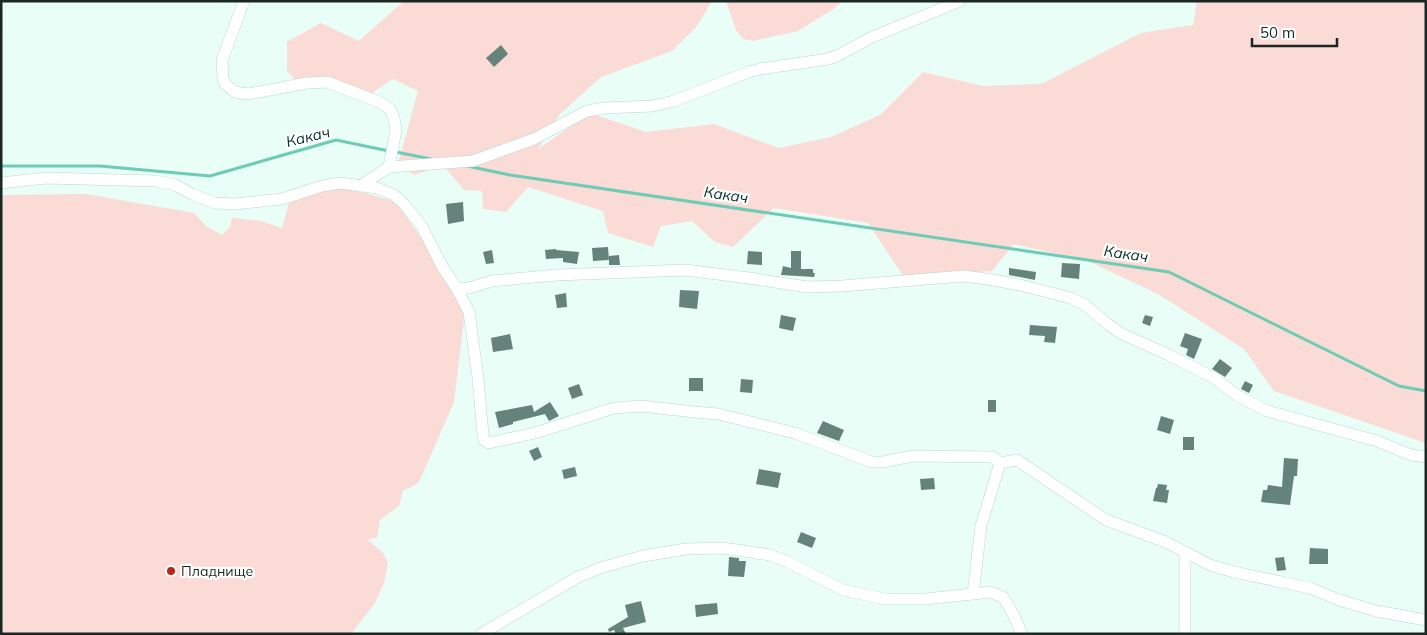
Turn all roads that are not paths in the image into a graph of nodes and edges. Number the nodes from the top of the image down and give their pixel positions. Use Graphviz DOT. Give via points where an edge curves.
graph roads {
  1 [pos="244,1"];
  2 [pos="960,1"];
  3 [pos="390,163"];
  4 [pos="1,183"];
  5 [pos="360,186"];
  6 [pos="457,289"];
  7 [pos="1426,457"];
  8 [pos="1000,463"];
  9 [pos="1185,553"];
  10 [pos="973,594"];
  11 [pos="1426,620"];
  12 [pos="481,634"];
  13 [pos="1022,634"];
  14 [pos="1185,634"];
  1 -- 3 [label="street" via="222,60 225,84 236,92 248,94 327,82 379,102 390,109 394,118 396,130"];
  2 -- 3 [label="street" via="828,59 760,69 653,106 587,110 534,138 473,162"];
  3 -- 5 [label="street"];
  4 -- 5 [label="street" via="46,178 156,181 175,185 215,203 234,204 282,199 340,183"];
  5 -- 6 [label="street" via="377,188 399,198 420,225"];
  6 -- 7 [label="street" via="492,281 557,275 685,270 807,287 964,276 993,280 1071,298 1122,334 1214,378 1238,396 1267,411 1377,441 1411,456"];
  6 -- 8 [label="street" via="469,312 483,435 489,443 536,433 614,408 642,406 718,414 795,433 872,462 912,456 982,456 993,457"];
  8 -- 9 [label="street" via="1017,460 1106,520 1166,542"];
  8 -- 10 [label="street" via="982,526"];
  9 -- 11 [label="street" via="1210,566 1310,588 1376,611"];
  9 -- 14 [label="street"];
  10 -- 12 [label="street" via="926,600 885,599 843,590 770,555 723,548 686,549 643,556 578,577"];
  10 -- 13 [label="street" via="991,592 1004,598"];
}
